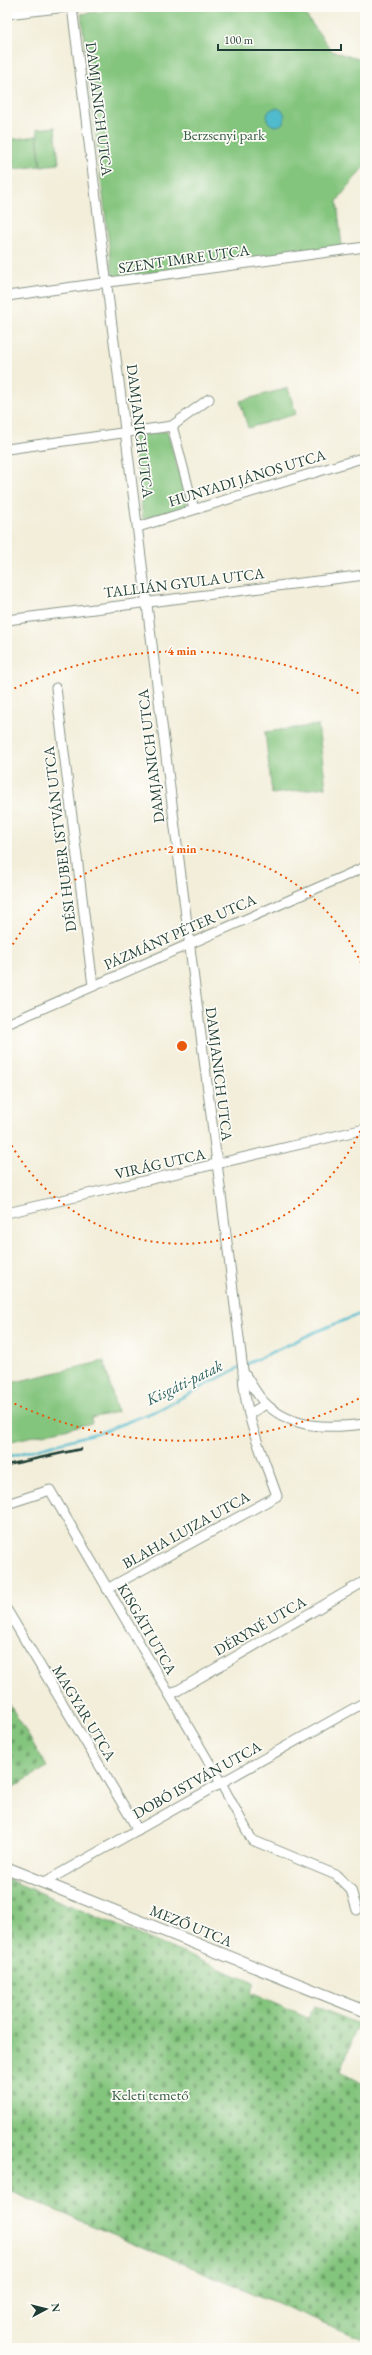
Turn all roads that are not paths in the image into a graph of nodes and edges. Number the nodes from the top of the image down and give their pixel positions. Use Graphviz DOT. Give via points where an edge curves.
graph roads {
  1 [pos="67,7"];
  2 [pos="72,7"];
  3 [pos="7,14"];
  4 [pos="365,247"];
  5 [pos="108,284"];
  6 [pos="7,296"];
  7 [pos="209,399"];
  8 [pos="172,426"];
  9 [pos="126,433"];
  10 [pos="7,449"];
  11 [pos="365,457"];
  12 [pos="194,509"];
  13 [pos="138,527"];
  14 [pos="365,575"];
  15 [pos="146,601"];
  16 [pos="7,620"];
  17 [pos="56,688"];
  18 [pos="365,867"];
  19 [pos="188,944"];
  20 [pos="93,986"];
  21 [pos="7,1024"];
  22 [pos="365,1129"];
  23 [pos="217,1165"];
  24 [pos="7,1213"];
  25 [pos="242,1368"];
  26 [pos="266,1404"];
  27 [pos="249,1414"];
  28 [pos="365,1424"];
  29 [pos="277,1496"];
  30 [pos="7,1504"];
  31 [pos="365,1581"];
  32 [pos="107,1589"];
  33 [pos="7,1610"];
  34 [pos="170,1695"];
  35 [pos="365,1702"];
  36 [pos="221,1783"];
  37 [pos="138,1830"];
  38 [pos="7,1868"];
  39 [pos="43,1883"];
  40 [pos="357,1910"];
  41 [pos="365,2011"];
  1 -- 3 [label="street"];
  2 -- 5 [label="street, DAMJANICH UTCA"];
  4 -- 5 [label="street, SZENT IMRE UTCA"];
  5 -- 6 [label="street, SZENT IMRE UTCA"];
  5 -- 9 [label="street, DAMJANICH UTCA"];
  7 -- 8 [label="street"];
  8 -- 9 [label="street"];
  8 -- 12 [label="street"];
  9 -- 10 [label="street"];
  9 -- 13 [label="street, DAMJANICH UTCA"];
  11 -- 12 [label="street, HUNYADI JÁNOS UTCA"];
  12 -- 13 [label="street, HUNYADI JÁNOS UTCA"];
  13 -- 15 [label="street, DAMJANICH UTCA"];
  14 -- 15 [label="street, TALLIÁN GYULA UTCA"];
  15 -- 16 [label="street, TALLIÁN GYULA UTCA"];
  15 -- 19 [label="street, DAMJANICH UTCA"];
  17 -- 20 [label="street, DÉSI HUBER ISTVÁN UTCA"];
  18 -- 19 [label="street, PÁZMÁNY PÉTER UTCA"];
  19 -- 20 [label="street, PÁZMÁNY PÉTER UTCA"];
  19 -- 23 [label="street, DAMJANICH UTCA"];
  20 -- 21 [label="street, PÁZMÁNY PÉTER UTCA"];
  22 -- 23 [label="street, VIRÁG UTCA"];
  23 -- 24 [label="street, VIRÁG UTCA"];
  23 -- 25 [label="street, DAMJANICH UTCA"];
  25 -- 26 [label="street"];
  25 -- 27 [label="street, DAMJANICH UTCA"];
  26 -- 27 [label="street"];
  26 -- 28 [label="street" via="291,1420 306,1425 321,1427"];
  27 -- 29 [label="street, DAMJANICH UTCA"];
  29 -- 32 [label="street, BLAHA LUJZA UTCA"];
  30 -- 32 [label="street, KISGÁTI UTCA" via="50,1490"];
  31 -- 34 [label="street, DÉRYNÉ UTCA"];
  32 -- 34 [label="street, KISGÁTI UTCA"];
  33 -- 37 [label="street, MAGYAR UTCA"];
  34 -- 36 [label="street, KISGÁTI UTCA"];
  35 -- 36 [label="street, DOBÓ ISTVÁN UTCA"];
  36 -- 37 [label="street, DOBÓ ISTVÁN UTCA"];
  36 -- 40 [label="street, KISGÁTI UTCA" via="252,1840 336,1875 351,1890"];
  37 -- 39 [label="street, DOBÓ ISTVÁN UTCA"];
  38 -- 39 [label="street, MEZŐ UTCA"];
  39 -- 41 [label="street, MEZŐ UTCA"];
}
